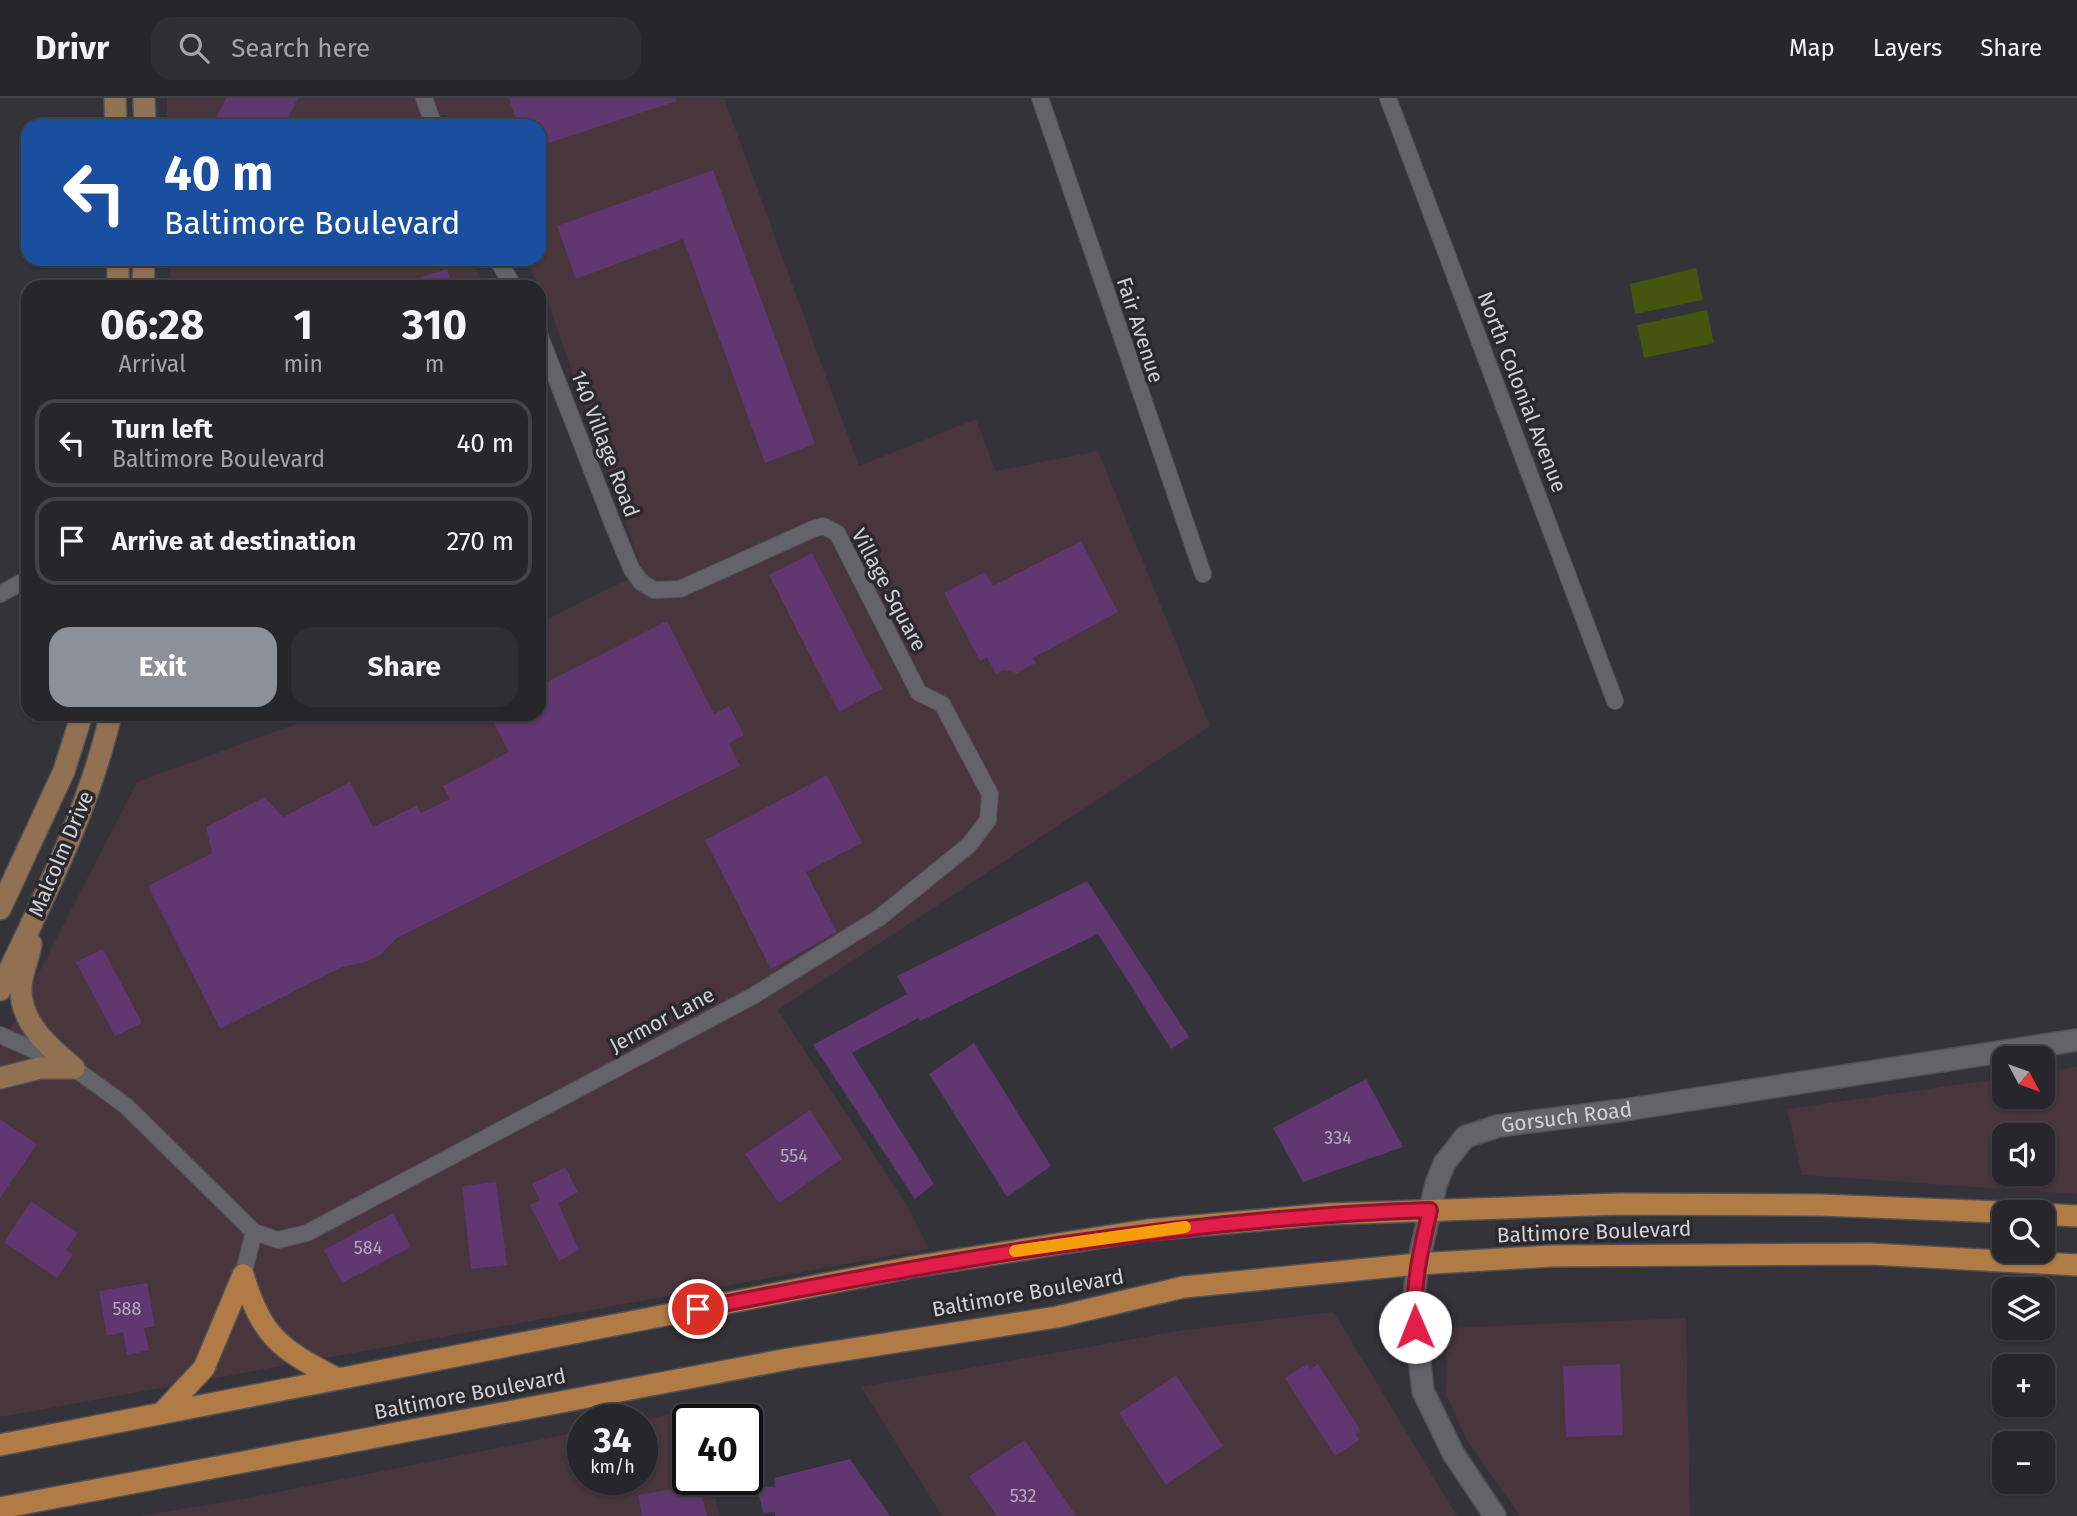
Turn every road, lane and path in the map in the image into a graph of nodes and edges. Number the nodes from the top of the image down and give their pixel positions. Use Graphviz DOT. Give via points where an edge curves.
graph roads {
  1 [pos="115,98"];
  2 [pos="144,98"];
  3 [pos="424,98"];
  4 [pos="1040,98"];
  5 [pos="1388,98"];
  6 [pos="116,119"];
  7 [pos="145,119"];
  8 [pos="432,119"];
  9 [pos="546,352"];
  10 [pos="632,570"];
  11 [pos="1203,574"];
  12 [pos="21,583"];
  13 [pos="0,594"];
  14 [pos="1615,701"];
  15 [pos="80,721"];
  16 [pos="109,721"];
  17 [pos="964,746"];
  18 [pos="0,909"];
  19 [pos="34,917"];
  20 [pos="0,990"];
  21 [pos="0,1035"];
  22 [pos="2077,1040"];
  23 [pos="74,1068"];
  24 [pos="0,1079"];
  25 [pos="1430,1210"];
  26 [pos="1992,1212"];
  27 [pos="2055,1215"];
  28 [pos="2077,1216"];
  29 [pos="254,1232"];
  30 [pos="1418,1264"];
  31 [pos="2077,1265"];
  32 [pos="243,1275"];
  33 [pos="336,1378"];
  34 [pos="162,1413"];
  35 [pos="0,1445"];
  36 [pos="0,1508"];
  37 [pos="1495,1516"];
  1 -- 6 [label="main road"];
  2 -- 7 [label="main road"];
  3 -- 8 [label="street"];
  4 -- 11 [label="street, Fair Avenue"];
  5 -- 14 [label="street, North Colonial Avenue"];
  9 -- 10 [label="street, 140 Village Road"];
  10 -- 17 [label="street, Village Square" via="654,590 680,589 813,529 831,529 847,549 919,693 942,704"];
  12 -- 13 [label="street"];
  15 -- 18 [label="main road, Malcolm Drive" via="64,771"];
  16 -- 19 [label="main road, Malcolm Drive" via="89,796"];
  17 -- 29 [label="street, Jermor Lane" via="990,794 988,820 969,845 879,918 753,996 307,1233 278,1240"];
  19 -- 20 [label="main road, Malcolm Drive"];
  19 -- 23 [label="main road" via="21,989 41,1041"];
  21 -- 23 [label="street"];
  22 -- 25 [label="street, Gorsuch Road" via="1481,1130 1465,1137 1444,1164"];
  23 -- 24 [label="main road" via="40,1068"];
  23 -- 29 [label="street" via="126,1105"];
  25 -- 26 [label="highway, Baltimore Boulevard" via="1620,1204"];
  25 -- 30 [label="street, Gorsuch Road"];
  25 -- 33 [label="highway, Baltimore Boulevard" via="1147,1230 912,1267"];
  27 -- 28 [label="highway"];
  29 -- 32 [label="street"];
  30 -- 31 [label="highway, Baltimore Boulevard" via="1738,1253 1871,1254"];
  30 -- 36 [label="highway, Baltimore Boulevard" via="1184,1287 1057,1317 794,1358"];
  30 -- 37 [label="street, Gorsuch Road" via="1413,1303 1423,1391 1453,1453"];
  32 -- 33 [label="highway" via="253,1307 272,1337"];
  32 -- 34 [label="highway" via="205,1368"];
  33 -- 34 [label="highway, Baltimore Boulevard"];
  34 -- 35 [label="highway, Baltimore Boulevard"];
}
